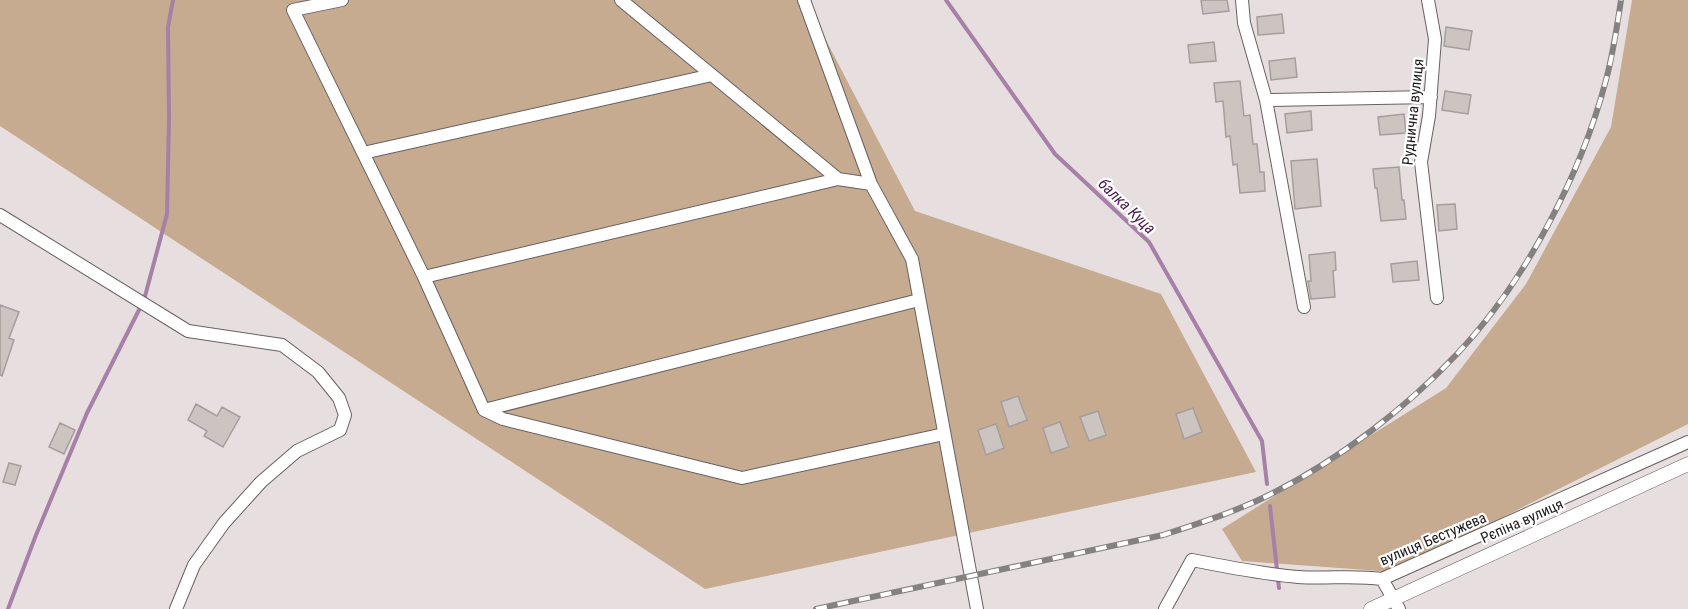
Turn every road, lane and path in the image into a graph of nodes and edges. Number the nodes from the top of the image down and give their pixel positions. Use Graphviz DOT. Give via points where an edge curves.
graph roads {
  1 [pos="342,0"];
  2 [pos="621,0"];
  3 [pos="804,0"];
  4 [pos="1242,0"];
  5 [pos="1428,0"];
  6 [pos="712,75"];
  7 [pos="1431,97"];
  8 [pos="1266,100"];
  9 [pos="363,153"];
  10 [pos="838,179"];
  11 [pos="871,184"];
  12 [pos="0,216"];
  13 [pos="424,277"];
  14 [pos="1437,298"];
  15 [pos="919,300"];
  16 [pos="1304,307"];
  17 [pos="484,410"];
  18 [pos="944,434"];
  19 [pos="1688,442"];
  20 [pos="1688,464"];
  21 [pos="1382,579"];
  22 [pos="1396,604"];
  23 [pos="176,609"];
  24 [pos="976,609"];
  25 [pos="1165,609"];
  26 [pos="1371,609"];
  1 -- 9 [label="street" via="293,10"];
  2 -- 6 [label="street"];
  3 -- 11 [label="street"];
  4 -- 8 [label="street" via="1244,23"];
  5 -- 7 [label="street, Руднична вулиця" via="1435,39"];
  6 -- 9 [label="street"];
  6 -- 10 [label="street"];
  7 -- 8 [label="street"];
  7 -- 14 [label="street, Руднична вулиця" via="1420,162"];
  8 -- 16 [label="street"];
  9 -- 13 [label="street"];
  10 -- 11 [label="street"];
  10 -- 13 [label="street"];
  11 -- 15 [label="street" via="912,259"];
  12 -- 23 [label="street" via="188,332 282,345 318,372 339,398 345,415 340,430 297,451 261,482 194,564"];
  13 -- 17 [label="street"];
  15 -- 17 [label="street"];
  15 -- 18 [label="street"];
  17 -- 18 [label="street" via="503,419 742,478"];
  18 -- 24 [label="street"];
  19 -- 21 [label="street, вулиця Бестужева"];
  20 -- 22 [label="street, Рєпіна вулиця"];
  21 -- 22 [label="street"];
  21 -- 25 [label="street, вулиця Бестужева" via="1298,577 1192,560"];
  22 -- 26 [label="street, Рєпіна вулиця"];
}
